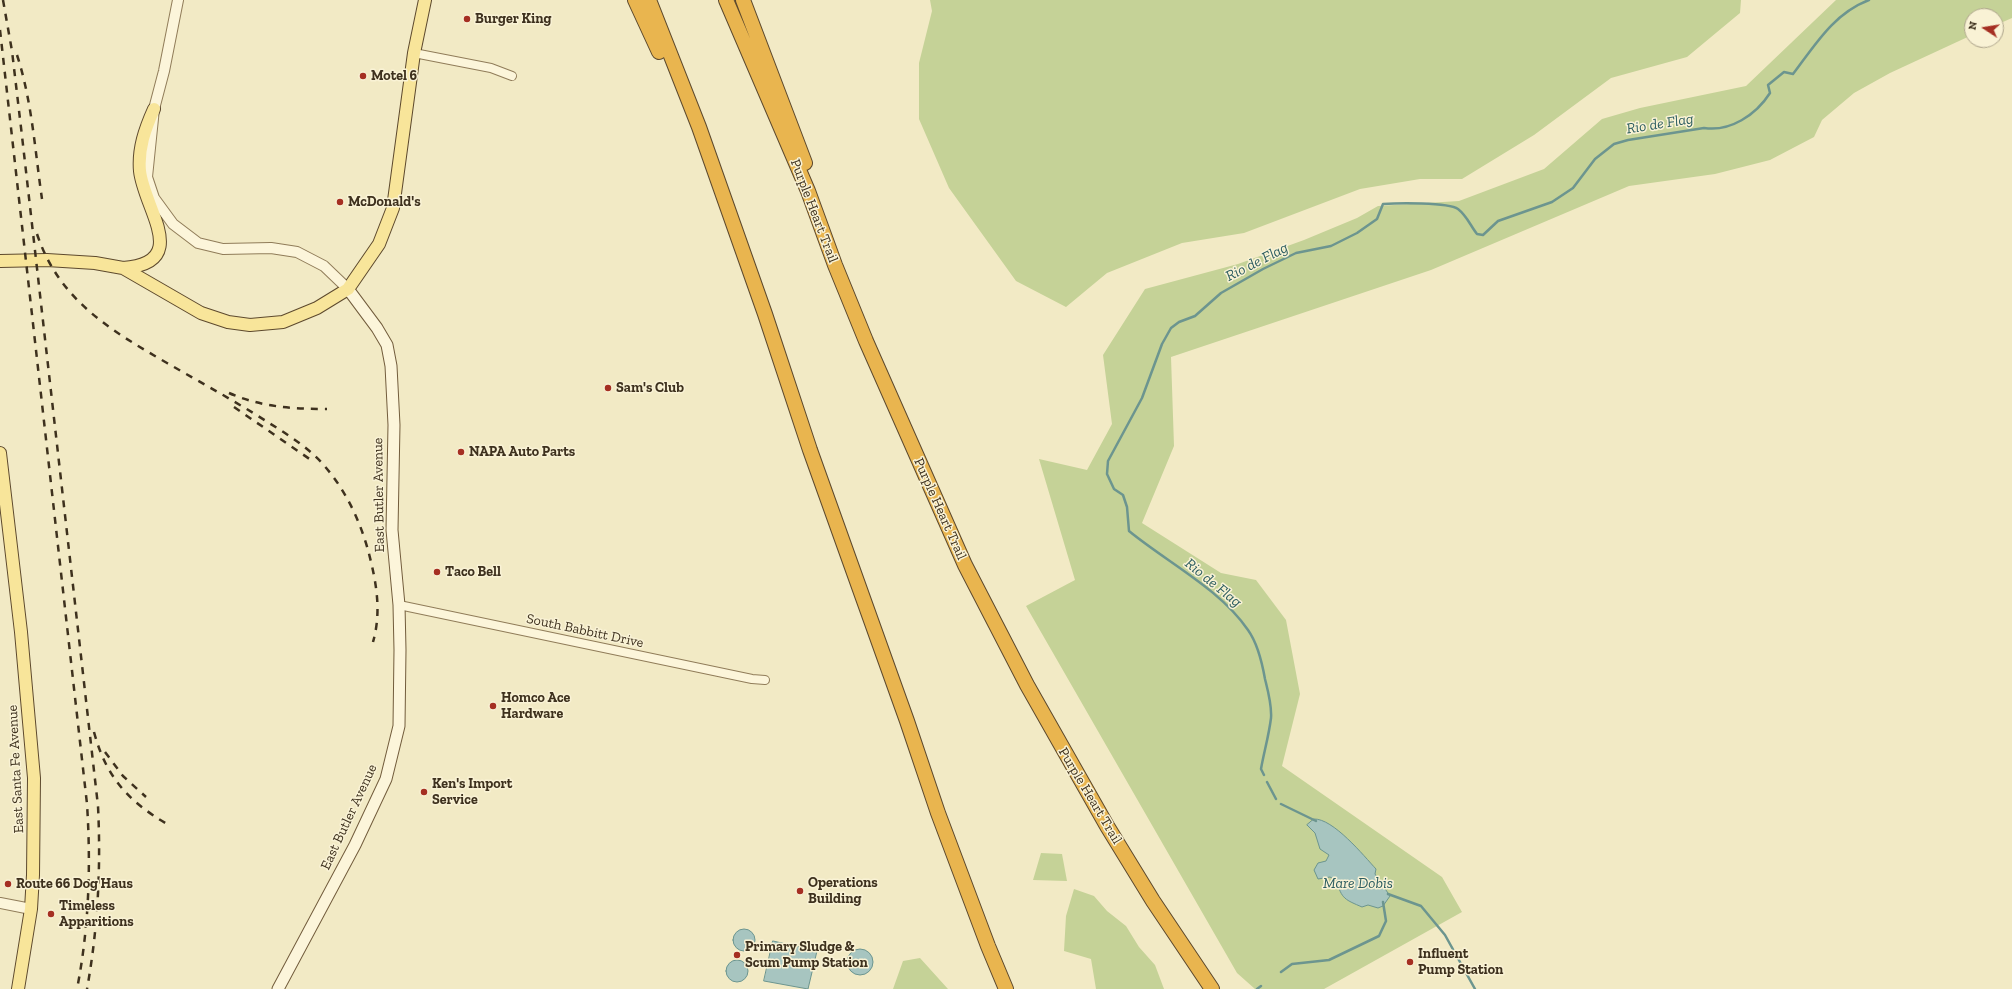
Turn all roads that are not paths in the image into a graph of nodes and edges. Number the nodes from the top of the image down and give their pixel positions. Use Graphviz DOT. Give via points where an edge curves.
graph roads {
  1 [pos="178,0"];
  2 [pos="425,0"];
  3 [pos="635,0"];
  4 [pos="649,0"];
  5 [pos="726,0"];
  6 [pos="743,0"];
  7 [pos="414,53"];
  8 [pos="512,76"];
  9 [pos="154,109"];
  10 [pos="808,191"];
  11 [pos="0,261"];
  12 [pos="123,268"];
  13 [pos="348,289"];
  14 [pos="765,314"];
  15 [pos="0,453"];
  16 [pos="399,605"];
  17 [pos="765,680"];
  18 [pos="0,903"];
  19 [pos="31,909"];
  20 [pos="18,989"];
  21 [pos="278,989"];
  22 [pos="1006,989"];
  23 [pos="1212,989"];
  1 -- 9 [label="street"];
  2 -- 7 [label="main road"];
  3 -- 14 [label="highway" via="680,102 753,296"];
  4 -- 14 [label="highway" via="699,127"];
  5 -- 10 [label="highway, Purple Heart Trail"];
  6 -- 10 [label="highway" via="804,161"];
  7 -- 8 [label="street" via="491,68"];
  7 -- 13 [label="main road" via="393,208 379,244"];
  9 -- 12 [label="main road" via="144,133 140,169 148,205 160,230 161,246 152,261 138,267"];
  9 -- 13 [label="street" via="147,178 149,189 164,214 183,233 210,247 238,250 272,248 297,252 324,266"];
  10 -- 23 [label="highway, Purple Heart Trail" via="866,341 965,566 1063,751 1107,826"];
  11 -- 12 [label="main road" via="95,262"];
  12 -- 13 [label="main road" via="201,313 228,322 250,325 283,322 317,308"];
  13 -- 16 [label="main road, East Butler Avenue" via="378,328 386,345 391,366 394,425 392,530"];
  14 -- 22 [label="highway" via="810,450 938,813"];
  15 -- 19 [label="main road, East Santa Fe Avenue" via="21,632 34,778"];
  16 -- 17 [label="street, South Babbitt Drive"];
  16 -- 21 [label="main road, East Butler Avenue" via="398,726 386,779 355,845"];
  18 -- 19 [label="street"];
  19 -- 20 [label="main road, East Santa Fe Avenue"];
}
